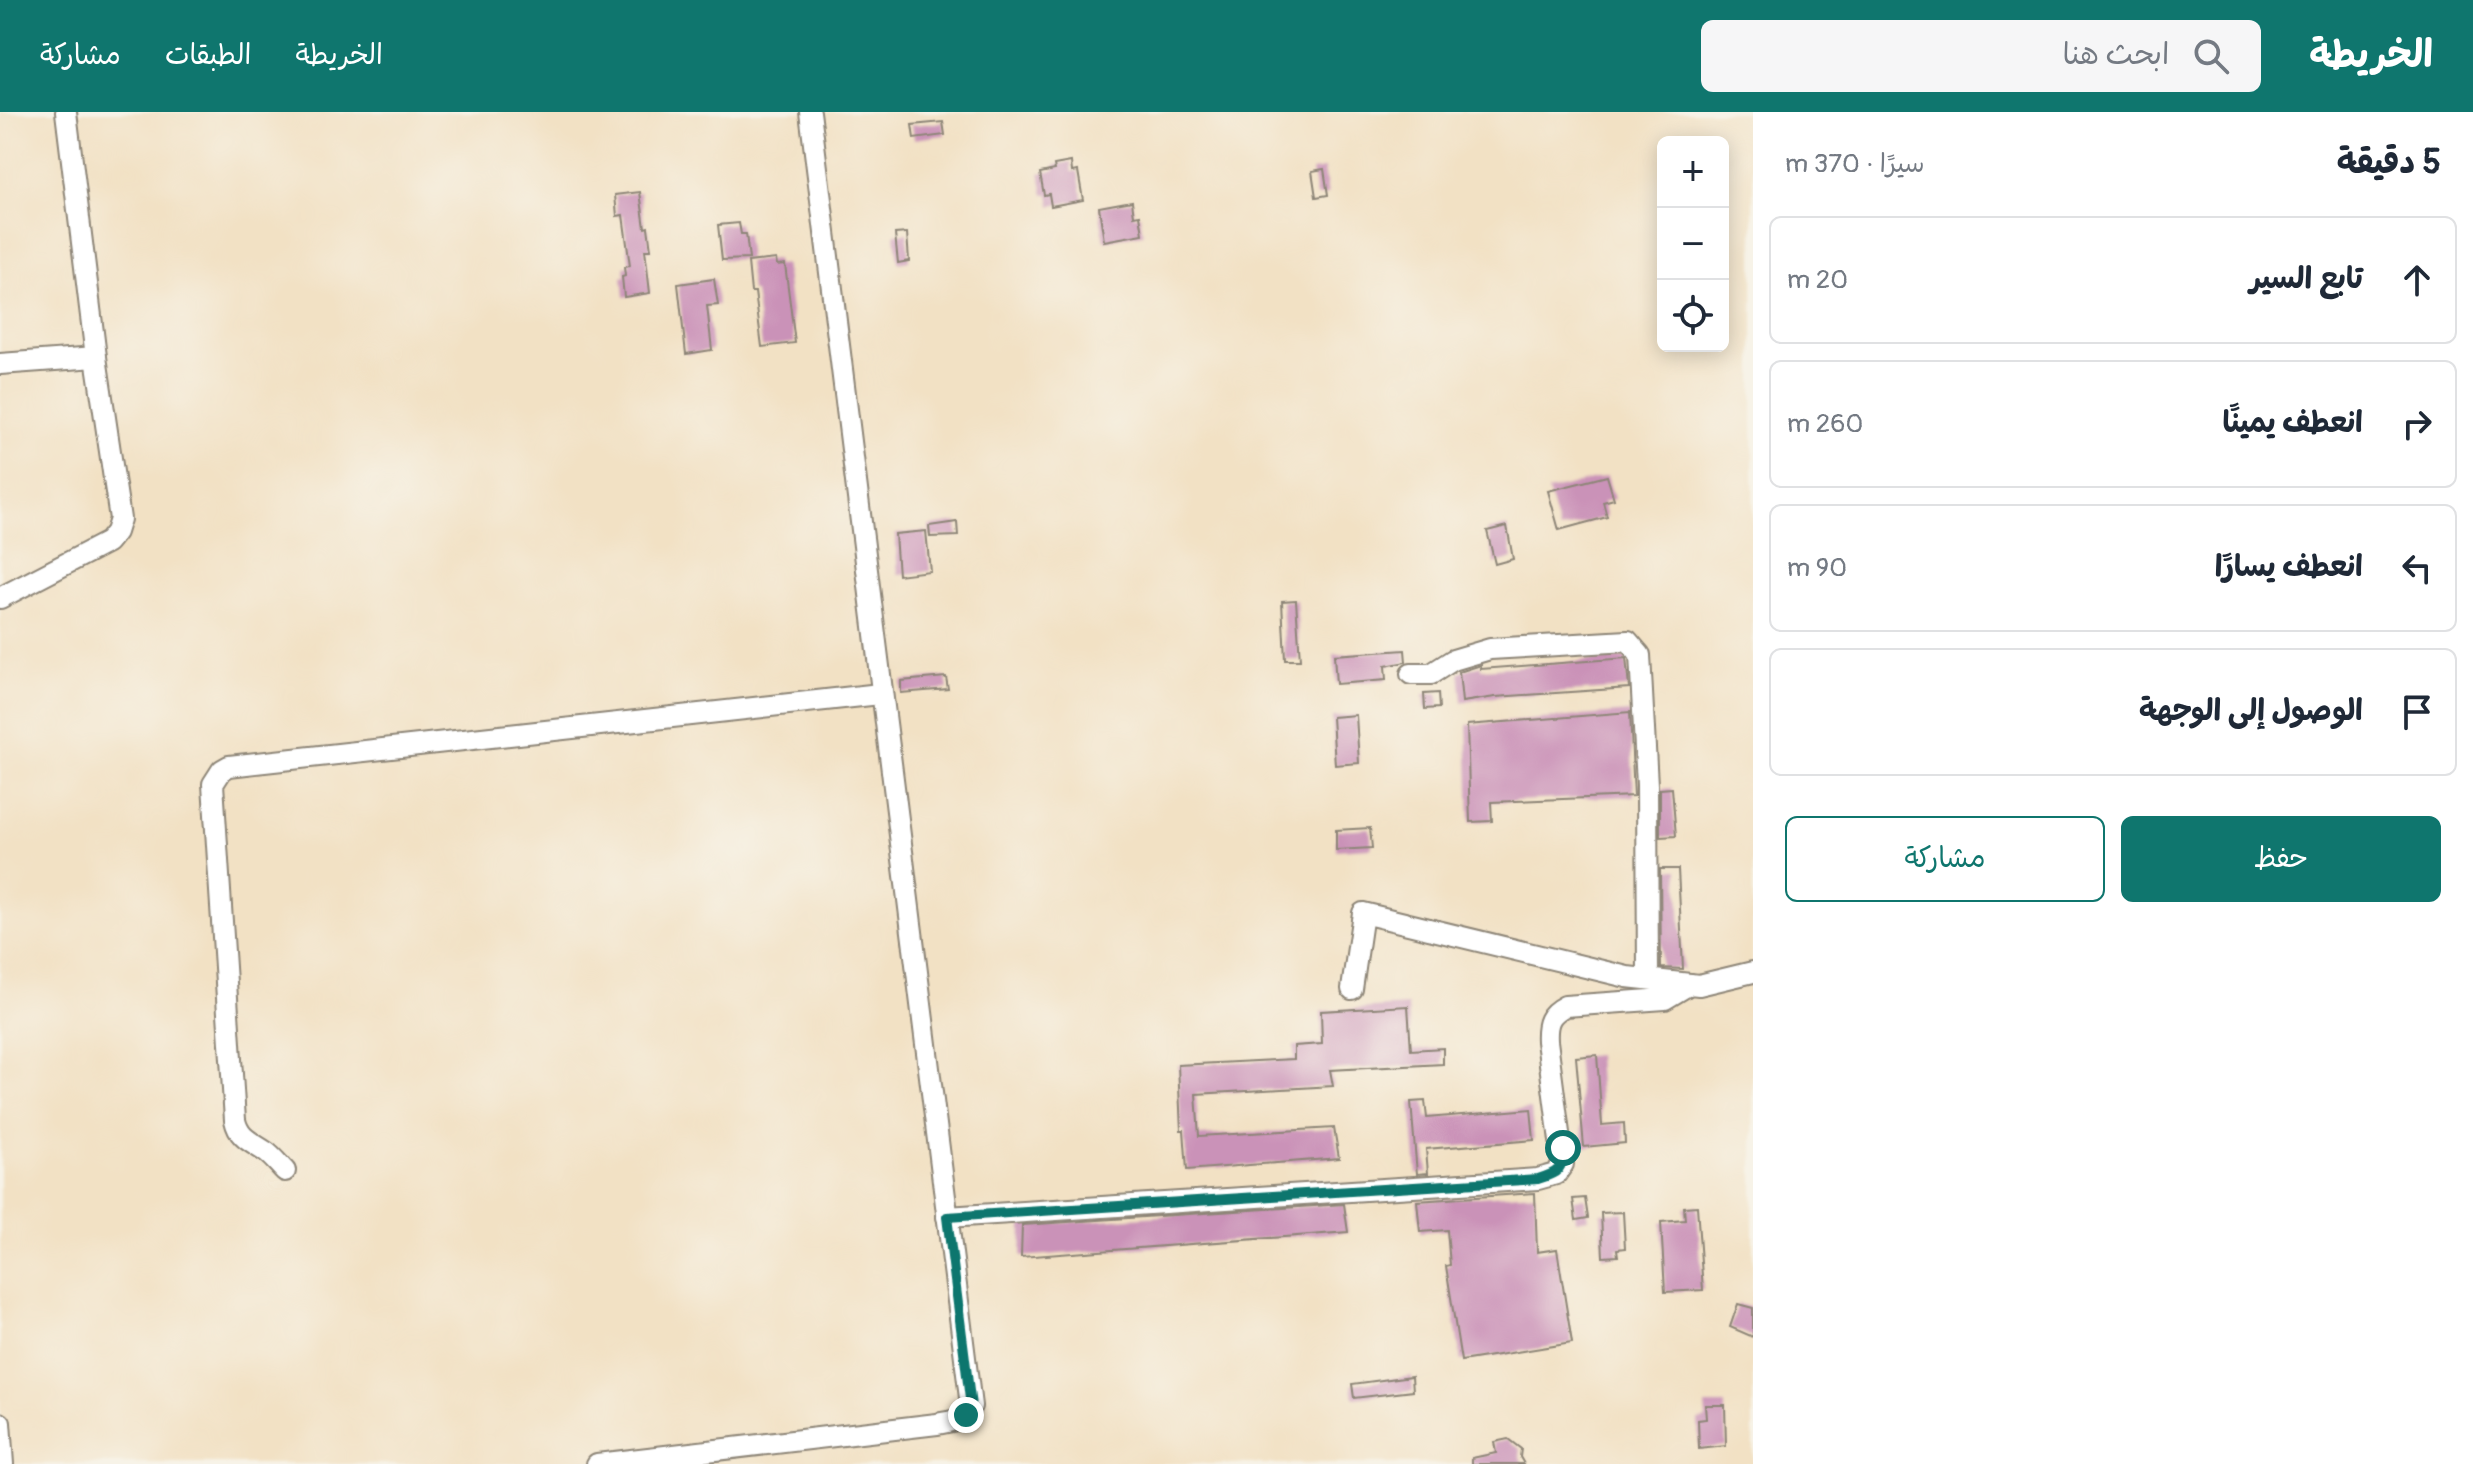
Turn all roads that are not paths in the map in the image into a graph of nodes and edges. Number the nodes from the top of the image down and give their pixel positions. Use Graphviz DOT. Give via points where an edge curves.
graph roads {
  1 [pos="66,112"];
  2 [pos="810,112"];
  3 [pos="96,357"];
  4 [pos="0,364"];
  5 [pos="0,598"];
  6 [pos="1411,674"];
  7 [pos="880,694"];
  8 [pos="1753,972"];
  9 [pos="1648,979"];
  10 [pos="1690,984"];
  11 [pos="1352,989"];
  12 [pos="285,1171"];
  13 [pos="947,1217"];
  14 [pos="0,1423"];
  15 [pos="3,1464"];
  16 [pos="597,1464"];
  1 -- 3 [label="street"];
  2 -- 7 [label="street"];
  3 -- 4 [label="street"];
  3 -- 5 [label="street" via="120,519 116,532 108,542"];
  6 -- 9 [label="street" via="1431,674 1453,660 1490,649 1628,641 1640,655"];
  7 -- 12 [label="street" via="222,770 213,784 235,1120 247,1141"];
  7 -- 13 [label="street"];
  8 -- 10 [label="street"];
  9 -- 10 [label="street"];
  9 -- 11 [label="street" via="1363,913"];
  10 -- 13 [label="street" via="1665,999 1565,1006 1553,1012 1546,1025 1563,1164 1556,1174"];
  13 -- 16 [label="street" via="971,1406 961,1419"];
  14 -- 15 [label="street"];
}
